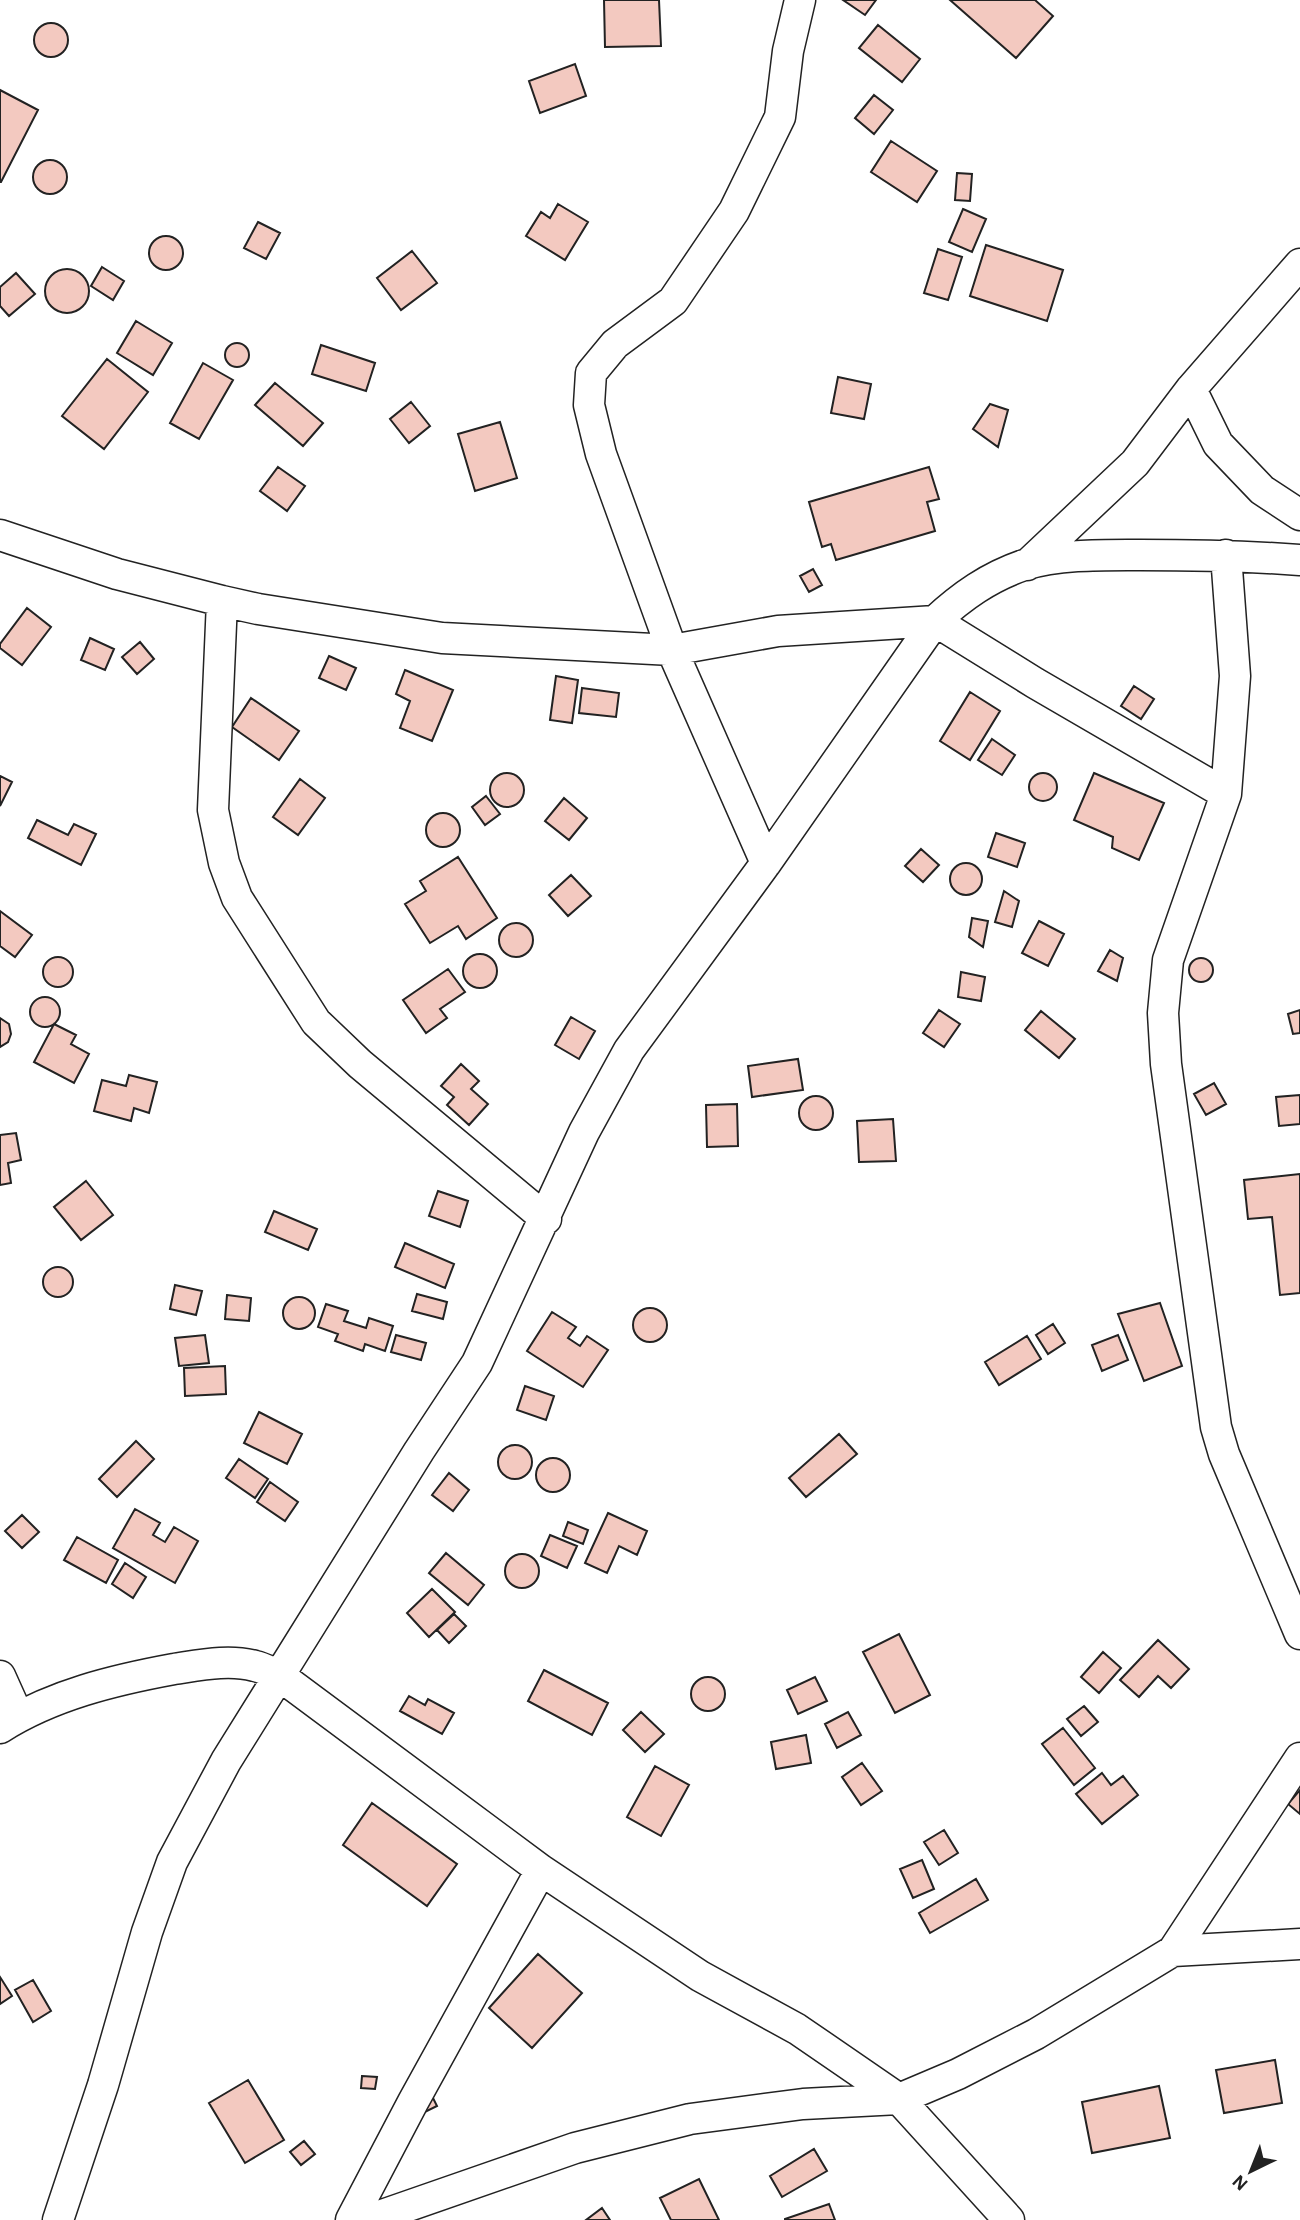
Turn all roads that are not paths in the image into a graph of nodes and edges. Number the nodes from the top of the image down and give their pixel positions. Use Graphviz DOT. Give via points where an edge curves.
graph roads {
  1 [pos="800,0"];
  2 [pos="1300,264"];
  3 [pos="1191,389"];
  4 [pos="1300,515"];
  5 [pos="0,535"];
  6 [pos="1226,555"];
  7 [pos="1300,560"];
  8 [pos="1027,565"];
  9 [pos="222,601"];
  10 [pos="934,621"];
  11 [pos="672,650"];
  12 [pos="1226,794"];
  13 [pos="766,863"];
  14 [pos="545,1219"];
  15 [pos="1300,1634"];
  16 [pos="0,1676"];
  17 [pos="280,1676"];
  18 [pos="9,1722"];
  19 [pos="1300,1758"];
  20 [pos="541,1870"];
  21 [pos="1300,1944"];
  22 [pos="1174,1951"];
  23 [pos="899,2099"];
  24 [pos="58,2220"];
  25 [pos="351,2220"];
  26 [pos="368,2220"];
  27 [pos="1009,2220"];
  1 -- 11 [label="street" via="780,117 734,211 673,301 615,344 591,373 589,405 601,454"];
  2 -- 3 [label="street"];
  3 -- 4 [label="street" via="1218,444 1262,490"];
  3 -- 8 [label="street" via="1135,463"];
  5 -- 9 [label="street" via="117,574"];
  6 -- 7 [label="street"];
  6 -- 8 [label="street" via="1089,555"];
  6 -- 12 [label="street" via="1235,676"];
  8 -- 10 [label="street" via="998,575 963,596"];
  9 -- 11 [label="street" via="442,638"];
  9 -- 14 [label="street" via="213,810 237,898 316,1022"];
  10 -- 11 [label="street" via="778,631"];
  10 -- 12 [label="street"];
  10 -- 13 [label="street"];
  11 -- 13 [label="street"];
  12 -- 15 [label="street" via="1168,960 1163,1013 1166,1063 1216,1427"];
  13 -- 14 [label="street" via="629,1050 584,1132"];
  14 -- 17 [label="street" via="477,1363"];
  16 -- 18 [label="street"];
  17 -- 18 [label="street" via="256,1666 204,1664 121,1679"];
  17 -- 20 [label="street"];
  17 -- 24 [label="street" via="226,1761 172,1862"];
  19 -- 22 [label="street"];
  20 -- 23 [label="street" via="700,1976 797,2028"];
  20 -- 25 [label="street"];
  21 -- 22 [label="street"];
  22 -- 23 [label="street" via="1036,2034"];
  23 -- 26 [label="street" via="803,2104 690,2119 575,2148"];
  23 -- 27 [label="street"];
}
